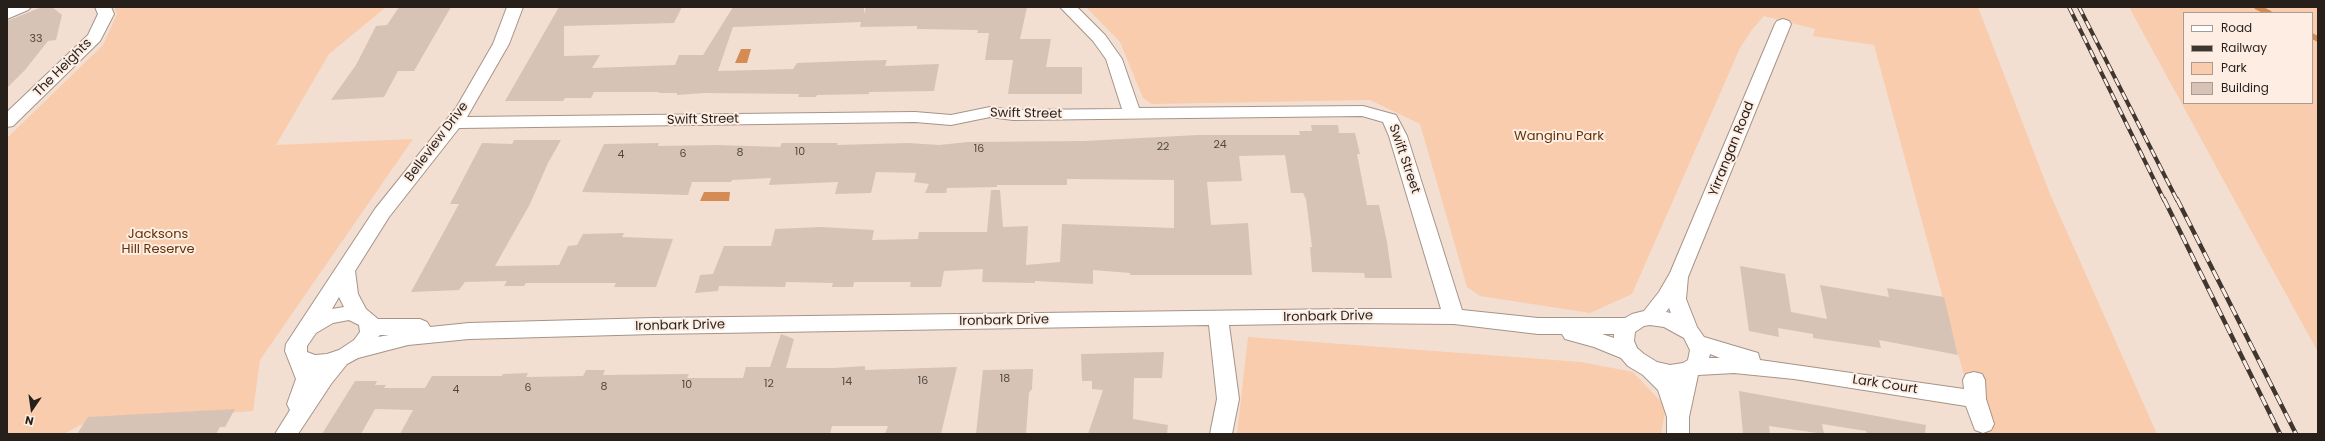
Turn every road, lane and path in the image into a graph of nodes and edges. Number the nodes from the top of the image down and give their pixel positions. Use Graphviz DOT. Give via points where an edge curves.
graph roads {
  1 [pos="23,7"];
  2 [pos="103,7"];
  3 [pos="515,7"];
  4 [pos="1068,7"];
  5 [pos="7,14"];
  6 [pos="1783,24"];
  7 [pos="1132,114"];
  8 [pos="7,122"];
  9 [pos="453,123"];
  10 [pos="345,269"];
  11 [pos="1680,274"];
  12 [pos="1454,317"];
  13 [pos="1218,318"];
  14 [pos="1650,318"];
  15 [pos="365,320"];
  16 [pos="1538,326"];
  17 [pos="1628,326"];
  18 [pos="309,328"];
  19 [pos="469,330"];
  20 [pos="1693,337"];
  21 [pos="1628,352"];
  22 [pos="346,356"];
  23 [pos="299,357"];
  24 [pos="1651,368"];
  25 [pos="1691,368"];
  26 [pos="1794,371"];
  27 [pos="1983,424"];
  28 [pos="1678,426"];
  29 [pos="288,431"];
  30 [pos="1221,434"];
  1 -- 5 [label="street"];
  2 -- 8 [label="street, The Heights" via="106,14 94,38"];
  3 -- 9 [label="street, Belleview Drive" via="501,44 464,110"];
  4 -- 7 [label="street" via="1099,38 1114,59"];
  6 -- 11 [label="street, Yirrangan Road"];
  7 -- 9 [label="street, Swift Street" via="1013,115 990,112 951,120 915,117"];
  7 -- 12 [label="street, Swift Street" via="1363,111 1390,119 1398,136"];
  9 -- 10 [label="street, Belleview Drive" via="382,213"];
  10 -- 15 [label="street" via="348,294"];
  10 -- 18 [label="street, Belleview Drive"];
  11 -- 14 [label="street, Yirrangan Road" via="1667,297"];
  11 -- 20 [label="street, Yirrangan Road" via="1676,300"];
  12 -- 13 [label="street, Ironbark Drive"];
  12 -- 16 [label="street, Ironbark Drive"];
  13 -- 19 [label="street, Ironbark Drive"];
  13 -- 30 [label="street" via="1228,399"];
  14 -- 17 [label="street" via="1639,319"];
  14 -- 20 [label="street" via="1668,320"];
  15 -- 18 [label="street, Ironbark Drive" via="349,313 328,317"];
  15 -- 19 [label="street, Ironbark Drive"];
  15 -- 22 [label="street" via="367,339"];
  16 -- 17 [label="street, Ironbark Drive"];
  16 -- 21 [label="street, Ironbark Drive" via="1598,340"];
  17 -- 21 [label="street" via="1625,329 1624,342"];
  18 -- 23 [label="street, Belleview Drive" via="297,344 296,351"];
  19 -- 22 [label="street, Ironbark Drive" via="408,337"];
  20 -- 25 [label="street" via="1701,350 1698,364"];
  20 -- 26 [label="street, Lark Court"];
  21 -- 24 [label="street"];
  22 -- 23 [label="street, Ironbark Drive" via="315,363 306,362"];
  22 -- 29 [label="street"];
  23 -- 29 [label="street" via="307,379"];
  24 -- 25 [label="street" via="1670,373"];
  24 -- 28 [label="street" via="1667,386"];
  25 -- 26 [label="street, Lark Court" via="1734,365"];
  25 -- 28 [label="street"];
  26 -- 27 [label="street, Lark Court" via="1975,389"];
}
